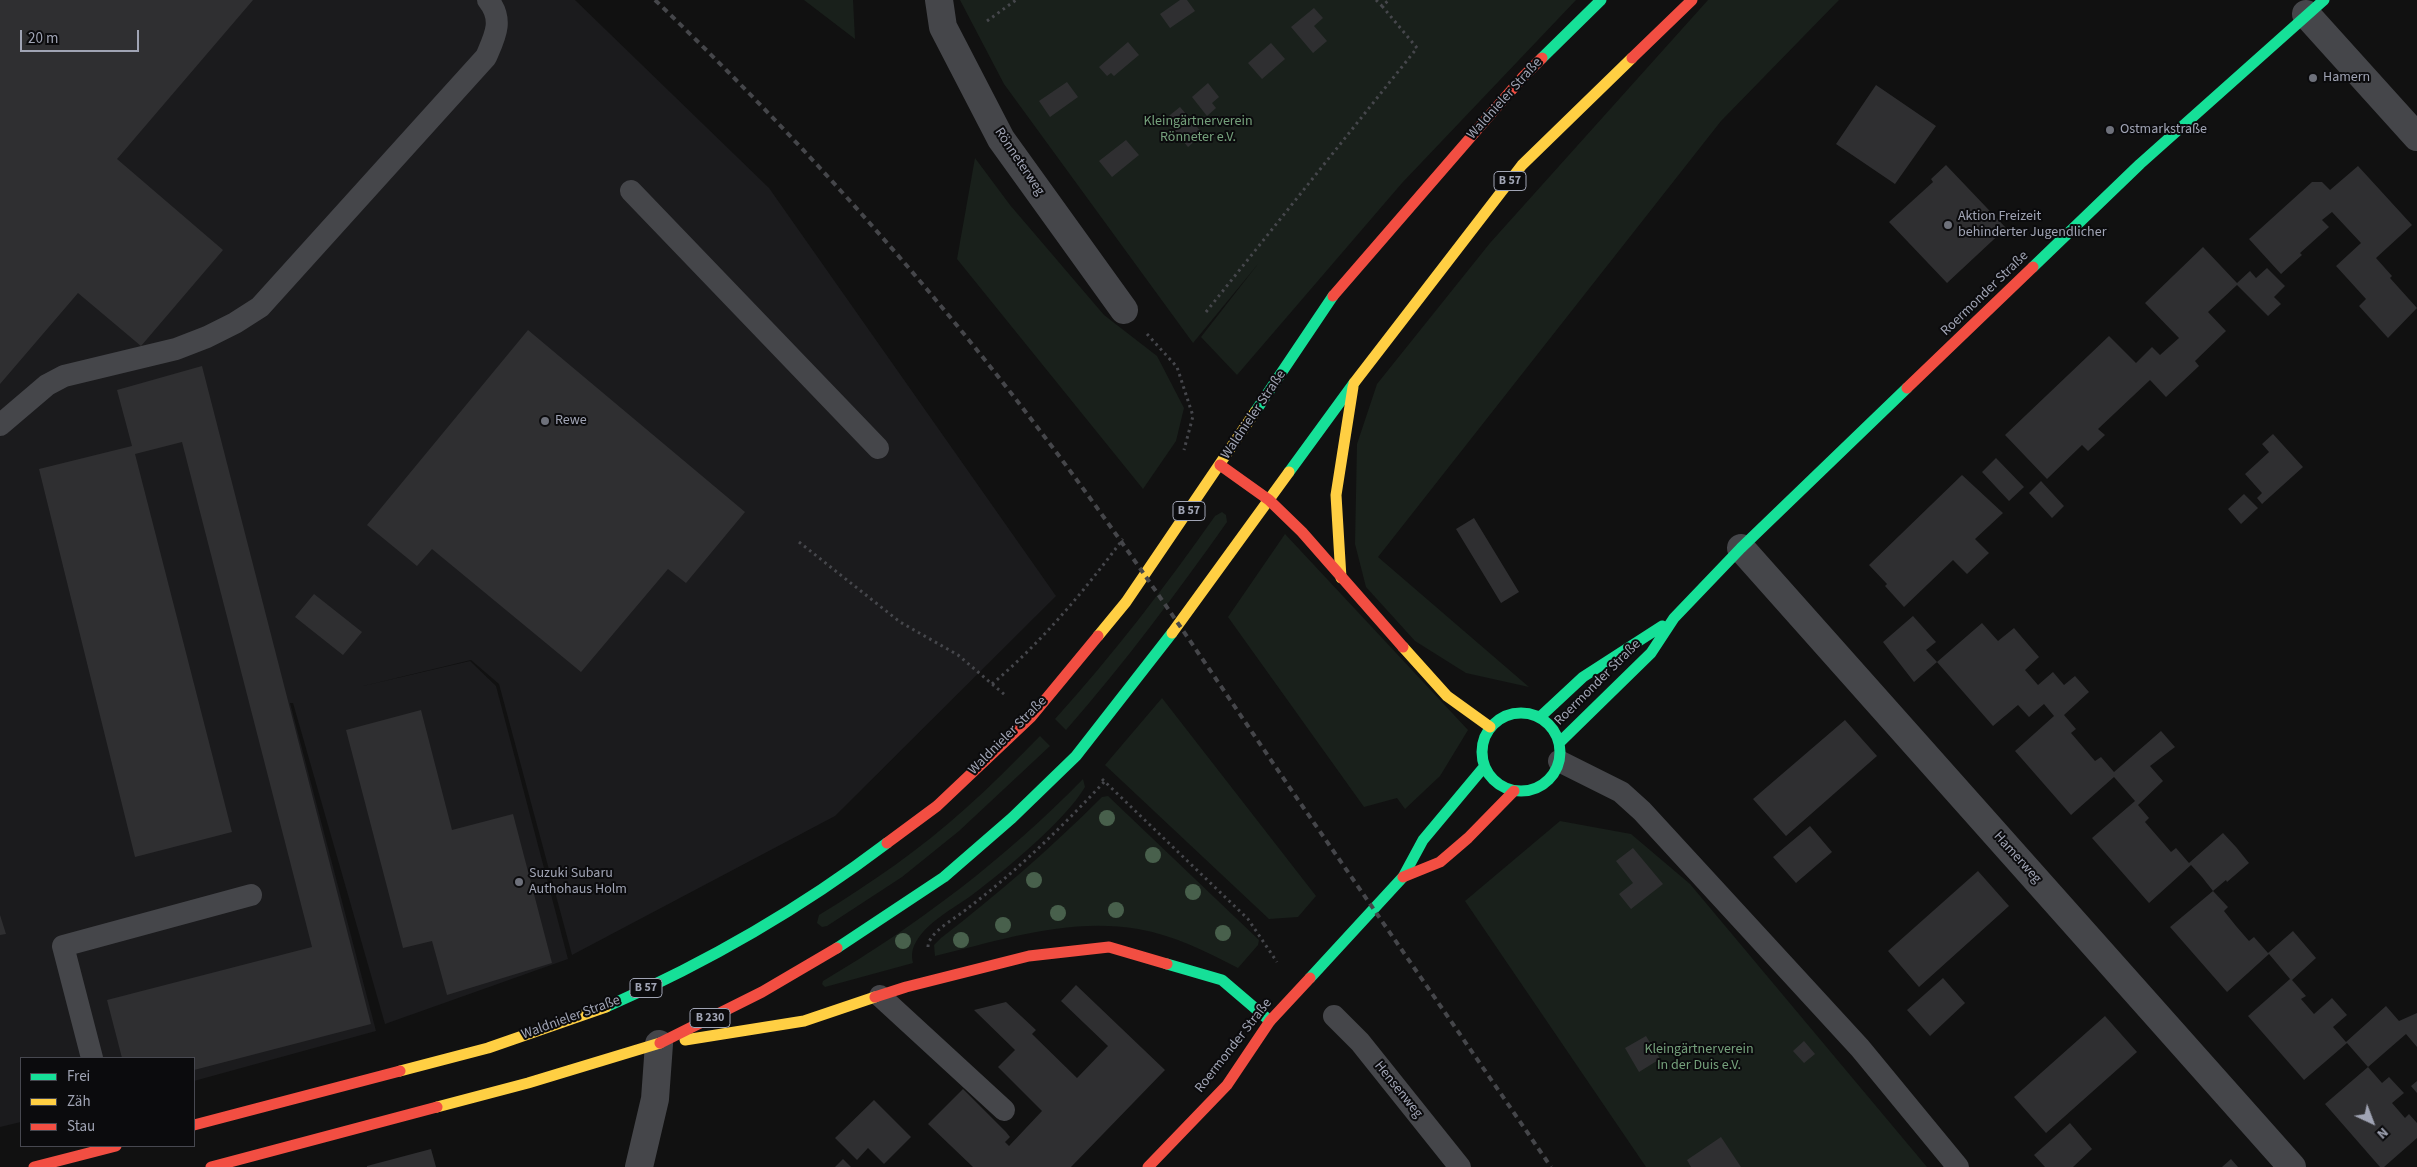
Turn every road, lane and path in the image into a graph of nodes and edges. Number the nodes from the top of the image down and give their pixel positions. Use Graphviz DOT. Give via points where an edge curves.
graph roads {
  1 [pos="488,0"];
  2 [pos="939,0"];
  3 [pos="1016,0"];
  4 [pos="1376,0"];
  5 [pos="1389,0"];
  6 [pos="1601,0"];
  7 [pos="1692,0"];
  8 [pos="1382,6"];
  9 [pos="2315,7"];
  10 [pos="987,22"];
  11 [pos="2417,137"];
  12 [pos="632,191"];
  13 [pos="1124,310"];
  14 [pos="1206,312"];
  15 [pos="1354,383"];
  16 [pos="0,424"];
  17 [pos="878,448"];
  18 [pos="1184,452"];
  19 [pos="1220,465"];
  20 [pos="1269,500"];
  21 [pos="1124,538"];
  22 [pos="799,542"];
  23 [pos="1741,548"];
  24 [pos="1341,578"];
  25 [pos="1674,618"];
  26 [pos="1540,717"];
  27 [pos="1490,727"];
  28 [pos="1560,752"];
  29 [pos="1484,767"];
  30 [pos="1100,776"];
  31 [pos="1105,782"];
  32 [pos="1514,791"];
  33 [pos="1404,877"];
  34 [pos="251,895"];
  35 [pos="1277,962"];
  36 [pos="926,982"];
  37 [pos="762,992"];
  38 [pos="880,996"];
  39 [pos="1334,1016"];
  40 [pos="1270,1021"];
  41 [pos="659,1044"];
  42 [pos="92,1057"];
  43 [pos="1004,1110"];
  44 [pos="195,1125"];
  45 [pos="112,1147"];
  46 [pos="34,1167"];
  47 [pos="211,1167"];
  48 [pos="639,1167"];
  49 [pos="1148,1167"];
  50 [pos="1460,1167"];
  51 [pos="1958,1167"];
  52 [pos="2292,1167"];
  1 -- 16 [label="lane" via="494,7 498,31 486,57 260,307 214,334 176,349 64,376 47,385"];
  2 -- 13 [label="street, Rönneterweg" via="943,27 1002,139"];
  3 -- 10 [label="path"];
  4 -- 8 [label="path"];
  5 -- 8 [label="path"];
  6 -- 19 [label="main road, Waldnieler Straße / B 57" via="1522,78 1333,296"];
  7 -- 15 [label="main road, B 57" via="1522,165"];
  8 -- 14 [label="path" via="1417,48"];
  9 -- 11 [label="street"];
  9 -- 23 [label="main road, Roermonder Straße" via="2140,164"];
  12 -- 17 [label="lane"];
  13 -- 18 [label="path" via="1177,367 1193,416"];
  15 -- 20 [label="main road, B 57"];
  15 -- 24 [label="main road" via="1336,495"];
  19 -- 20 [label="main road"];
  19 -- 44 [label="main road, Waldnieler Straße / B 57" via="1126,602 1031,717 937,806 801,905 727,948 607,1007 488,1048"];
  20 -- 24 [label="main road" via="1302,532"];
  20 -- 37 [label="main road, B 57" via="1076,756 944,877 856,937"];
  21 -- 22 [label="path" via="1090,584 1019,661 992,684 958,655 900,622"];
  23 -- 25 [label="main road, Roermonder Straße"];
  23 -- 52 [label="street, Hamerweg"];
  24 -- 27 [label="main road" via="1447,696"];
  25 -- 26 [label="main road, Roermonder Straße" via="1583,678"];
  25 -- 28 [label="main road, Roermonder Straße" via="1651,653"];
  26 -- 27 [label="main road, Roermonder Straße" via="1513,713"];
  26 -- 28 [label="main road, Roermonder Straße" via="1549,723"];
  27 -- 29 [label="main road" via="1482,746"];
  28 -- 32 [label="main road, Roermonder Straße" via="1555,772 1547,781 1526,792"];
  28 -- 51 [label="lane" via="1621,792 1642,810 1860,1048"];
  29 -- 32 [label="main road" via="1491,778"];
  29 -- 33 [label="main road, Roermonder Straße" via="1423,840"];
  30 -- 31 [label="path"];
  31 -- 35 [label="path" via="1248,919"];
  31 -- 36 [label="path" via="1032,856 939,929 928,942"];
  32 -- 33 [label="main road, Roermonder Straße" via="1440,862"];
  33 -- 40 [label="main road, Roermonder Straße"];
  34 -- 42 [label="lane" via="63,946"];
  36 -- 38 [label="main road"];
  36 -- 40 [label="main road" via="1029,956 1109,947 1222,980"];
  37 -- 41 [label="main road, B 230"];
  38 -- 41 [label="main road" via="804,1021"];
  38 -- 43 [label="lane"];
  39 -- 50 [label="lane, Hensenweg" via="1360,1042"];
  40 -- 49 [label="main road, Roermonder Straße" via="1227,1085"];
  41 -- 47 [label="main road"];
  41 -- 48 [label="street" via="655,1099"];
  45 -- 46 [label="main road"];
}
